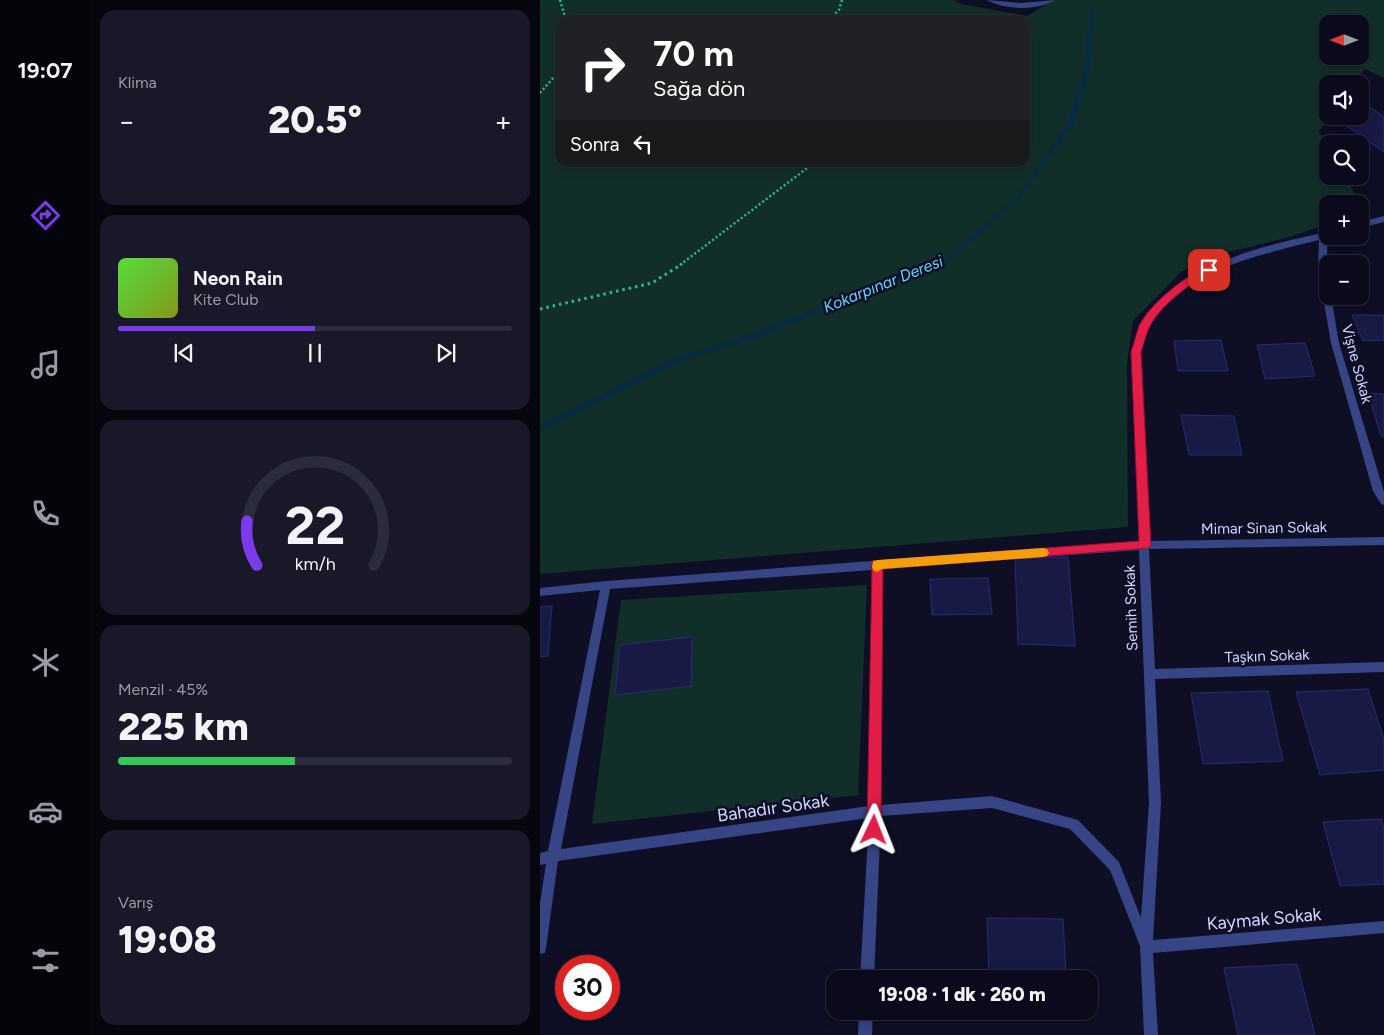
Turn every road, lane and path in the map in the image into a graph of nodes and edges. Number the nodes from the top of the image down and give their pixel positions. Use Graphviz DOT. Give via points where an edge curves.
graph roads {
  1 [pos="560,0"];
  2 [pos="842,0"];
  3 [pos="990,0"];
  4 [pos="1052,0"];
  5 [pos="564,15"];
  6 [pos="834,15"];
  7 [pos="555,76"];
  8 [pos="540,93"];
  9 [pos="808,167"];
  10 [pos="1384,219"];
  11 [pos="1369,223"];
  12 [pos="1319,237"];
  13 [pos="1324,245"];
  14 [pos="540,309"];
  15 [pos="1384,501"];
  16 [pos="1384,541"];
  17 [pos="1145,545"];
  18 [pos="878,565"];
  19 [pos="606,585"];
  20 [pos="540,592"];
  21 [pos="1384,668"];
  22 [pos="1150,674"];
  23 [pos="875,811"];
  24 [pos="553,856"];
  25 [pos="540,859"];
  26 [pos="1384,928"];
  27 [pos="1146,947"];
  28 [pos="540,948"];
  29 [pos="867,970"];
  30 [pos="866,1020"];
  31 [pos="865,1035"];
  32 [pos="1151,1035"];
  1 -- 5 [label="path"];
  2 -- 6 [label="path"];
  3 -- 4 [label="street" via="1025,6"];
  7 -- 8 [label="path"];
  9 -- 14 [label="path" via="677,268 652,283"];
  10 -- 11 [label="street"];
  12 -- 17 [label="street, Semih Sokak" via="1223,263 1194,277 1156,309 1144,326 1136,352"];
  13 -- 15 [label="street, Vişne Sokak" via="1322,268 1335,343 1378,491"];
  16 -- 17 [label="street, Mimar Sinan Sokak"];
  17 -- 18 [label="street, Mimar Sinan Sokak"];
  17 -- 22 [label="street, Semih Sokak"];
  18 -- 19 [label="street, Mimar Sinan Sokak"];
  18 -- 23 [label="street"];
  19 -- 20 [label="street, Mimar Sinan Sokak"];
  19 -- 24 [label="street"];
  21 -- 22 [label="street, Taşkın Sokak"];
  22 -- 27 [label="street, Semih Sokak" via="1155,803"];
  23 -- 24 [label="street, Bahadır Sokak"];
  23 -- 27 [label="street, Bahadır Sokak" via="992,802 1074,824 1114,866"];
  23 -- 29 [label="street"];
  24 -- 25 [label="street, Bahadır Sokak"];
  24 -- 28 [label="street"];
  26 -- 27 [label="street, Kaymak Sokak"];
  27 -- 32 [label="street, Semih Sokak"];
  30 -- 31 [label="street"];
}
